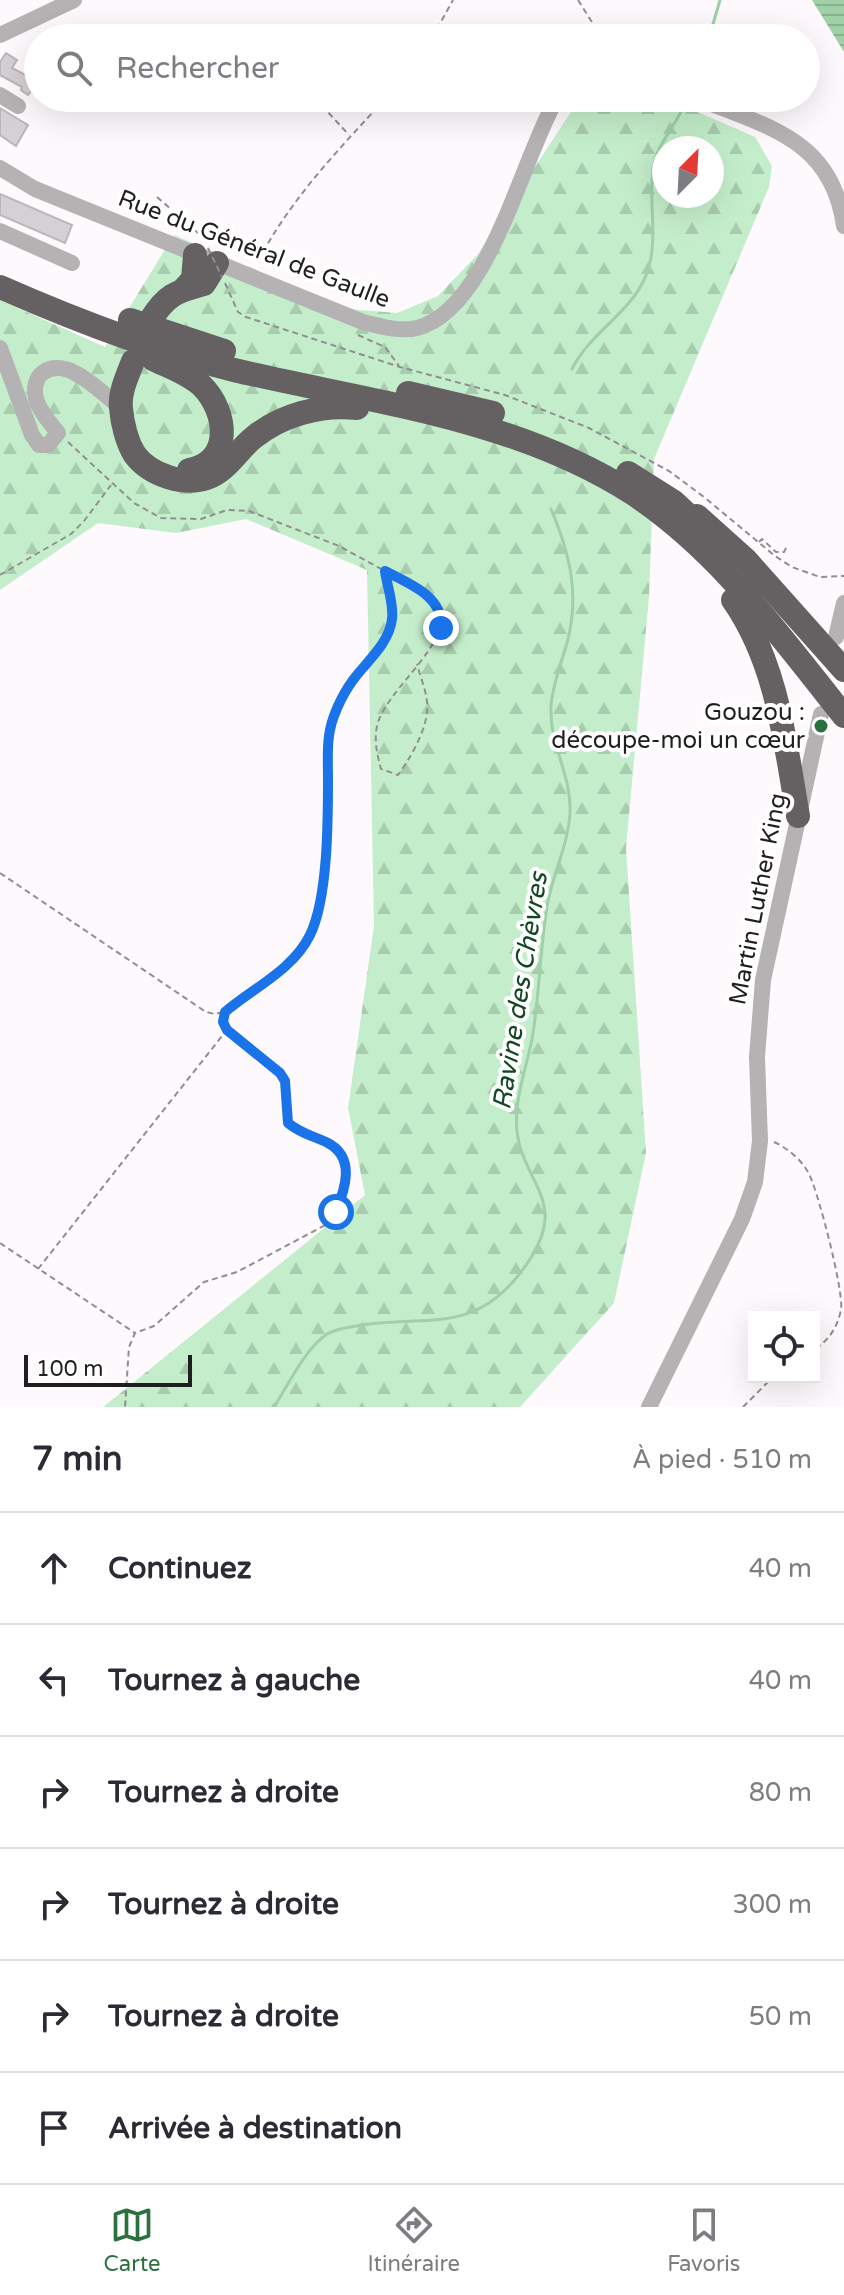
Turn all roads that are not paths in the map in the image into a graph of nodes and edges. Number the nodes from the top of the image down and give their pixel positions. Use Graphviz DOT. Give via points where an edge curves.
graph roads {
  1 [pos="74,0"];
  2 [pos="43,7"];
  3 [pos="0,35"];
  4 [pos="0,95"];
  5 [pos="18,106"];
  6 [pos="551,112"];
  7 [pos="732,112"];
  8 [pos="1,173"];
  9 [pos="844,226"];
  10 [pos="0,231"];
  11 [pos="211,255"];
  12 [pos="72,263"];
  13 [pos="0,270"];
  14 [pos="0,287"];
  15 [pos="24,297"];
  16 [pos="150,321"];
  17 [pos="0,348"];
  18 [pos="133,361"];
  19 [pos="120,407"];
  20 [pos="501,431"];
  21 [pos="127,436"];
  22 [pos="572,460"];
  23 [pos="674,502"];
  24 [pos="844,603"];
  25 [pos="836,637"];
  26 [pos="844,670"];
  27 [pos="844,693"];
  28 [pos="833,715"];
  29 [pos="800,760"];
  30 [pos="798,816"];
  31 [pos="649,1407"];
  1 -- 2 [label="street"];
  2 -- 3 [label="street"];
  4 -- 5 [label="street"];
  6 -- 11 [label="street, Rue du Général de Gaulle" via="481,265 458,302 437,320 415,328 363,322"];
  7 -- 9 [label="street" via="786,133 820,162 832,181"];
  8 -- 11 [label="street, Rue du Général de Gaulle"];
  10 -- 12 [label="street"];
  11 -- 16 [label="highway" via="204,284 165,299"];
  13 -- 23 [label="highway" via="109,314 242,357 525,423 601,457"];
  14 -- 15 [label="highway"];
  15 -- 20 [label="highway" via="232,370"];
  15 -- 21 [label="highway" via="186,375 214,402 223,428 215,455 201,468 184,471 155,461"];
  17 -- 19 [label="street" via="36,442 48,445 58,433 38,407 34,392 46,369 75,372"];
  18 -- 19 [label="highway"];
  19 -- 21 [label="highway"];
  20 -- 21 [label="highway" via="326,407 279,422 253,437 223,469 195,481 153,470 135,455"];
  20 -- 22 [label="highway"];
  22 -- 28 [label="highway" via="632,494 704,550 765,618"];
  22 -- 29 [label="highway" via="661,524 723,586 760,646"];
  23 -- 26 [label="highway" via="731,546"];
  23 -- 27 [label="highway" via="735,561"];
  24 -- 25 [label="street"];
  28 -- 29 [label="street"];
  29 -- 30 [label="highway"];
  30 -- 31 [label="street, Martin Luther King" via="759,1008 755,1182 742,1219"];
}
